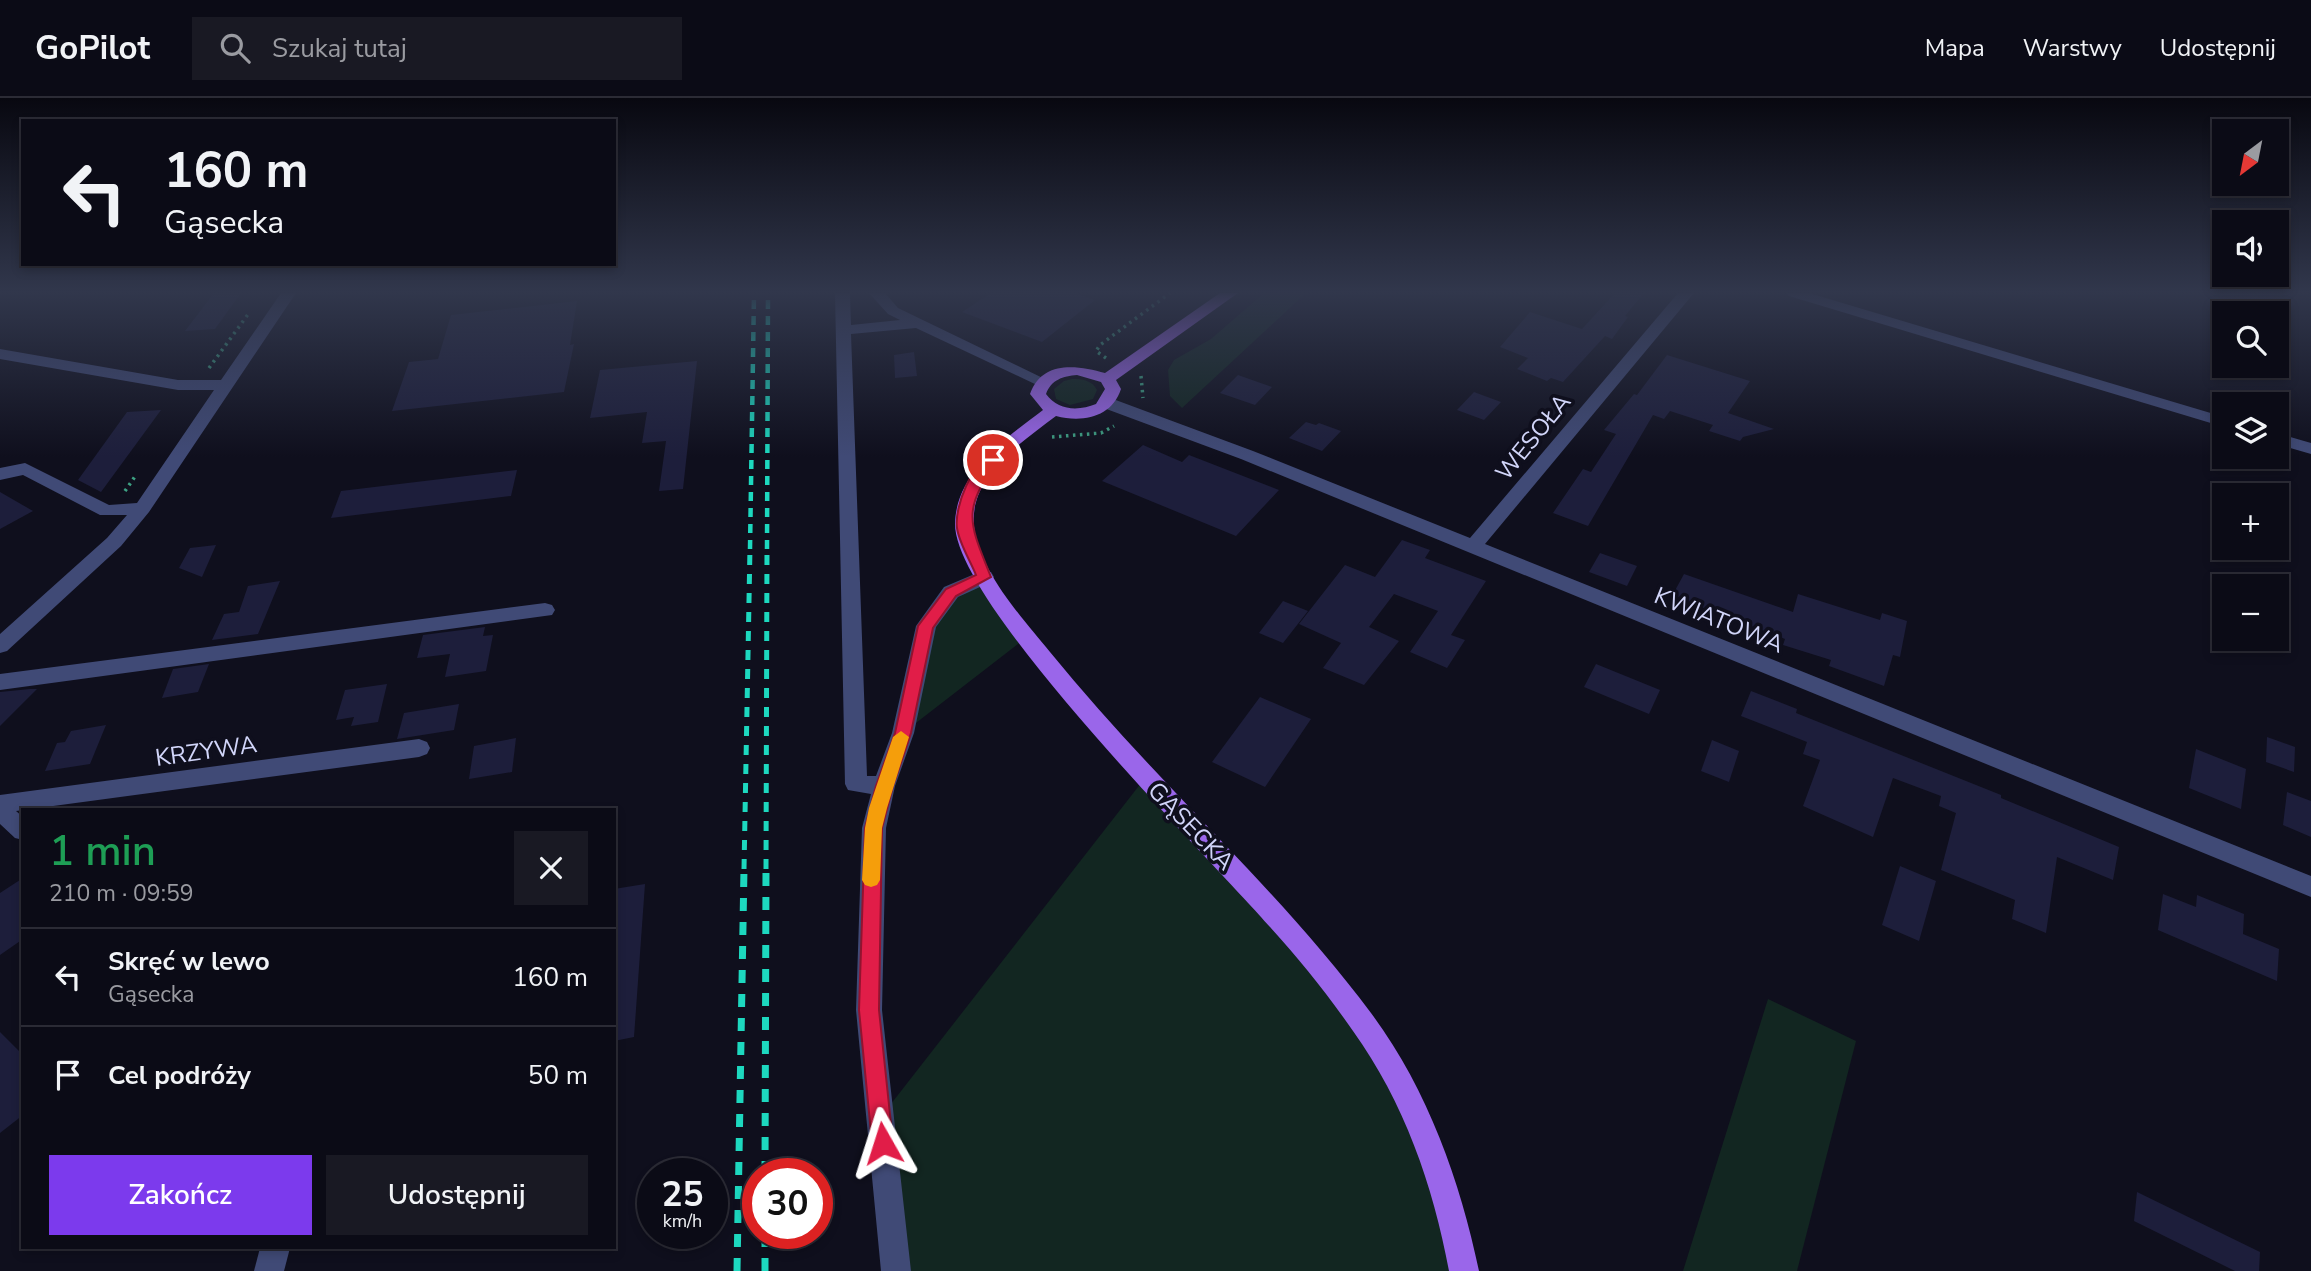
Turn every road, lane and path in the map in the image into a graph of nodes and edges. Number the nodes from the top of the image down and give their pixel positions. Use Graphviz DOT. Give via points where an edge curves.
graph roads {
  1 [pos="223,348"];
  2 [pos="251,348"];
  3 [pos="844,348"];
  4 [pos="971,348"];
  5 [pos="1123,348"];
  6 [pos="1152,348"];
  7 [pos="1640,348"];
  8 [pos="1976,348"];
  9 [pos="0,354"];
  10 [pos="1088,371"];
  11 [pos="1107,379"];
  12 [pos="1043,382"];
  13 [pos="226,385"];
  14 [pos="193,386"];
  15 [pos="1107,403"];
  16 [pos="1053,410"];
  17 [pos="2212,418"];
  18 [pos="2289,442"];
  19 [pos="2311,449"];
  20 [pos="141,469"];
  21 [pos="0,474"];
  22 [pos="143,508"];
  23 [pos="110,511"];
  24 [pos="1472,548"];
  25 [pos="984,577"];
  26 [pos="545,610"];
  27 [pos="0,646"];
  28 [pos="0,682"];
  29 [pos="418,748"];
  30 [pos="884,786"];
  31 [pos="0,804"];
  32 [pos="0,810"];
  33 [pos="21,829"];
  34 [pos="2311,887"];
  35 [pos="275,1249"];
  36 [pos="269,1271"];
  37 [pos="896,1271"];
  38 [pos="1464,1271"];
  1 -- 14 [label="path"];
  2 -- 13 [label="street"];
  3 -- 30 [label="street" via="856,784"];
  4 -- 12 [label="street"];
  5 -- 10 [label="main road"];
  6 -- 11 [label="main road"];
  7 -- 24 [label="street, WESOŁA"];
  8 -- 17 [label="street"];
  9 -- 14 [label="street"];
  10 -- 11 [label="main road"];
  10 -- 12 [label="main road" via="1058,373"];
  11 -- 15 [label="main road" via="1112,389"];
  12 -- 16 [label="main road" via="1040,400"];
  13 -- 14 [label="street"];
  13 -- 22 [label="street"];
  15 -- 16 [label="main road" via="1084,413"];
  15 -- 24 [label="street, KWIATOWA"];
  16 -- 25 [label="main road, GĄSECKA" via="981,471 969,497 964,527"];
  18 -- 19 [label="street"];
  20 -- 23 [label="path"];
  21 -- 23 [label="street" via="25,469"];
  22 -- 23 [label="street"];
  22 -- 27 [label="street" via="114,542"];
  24 -- 34 [label="street, KWIATOWA"];
  25 -- 30 [label="street" via="951,592 926,626 903,733"];
  25 -- 38 [label="main road, GĄSECKA" via="1080,704 1347,999 1402,1081 1437,1169"];
  26 -- 28 [label="street"];
  29 -- 31 [label="street, KRZYWA"];
  30 -- 37 [label="street" via="873,841 869,1010"];
  32 -- 33 [label="street"];
  35 -- 36 [label="street"];
}
